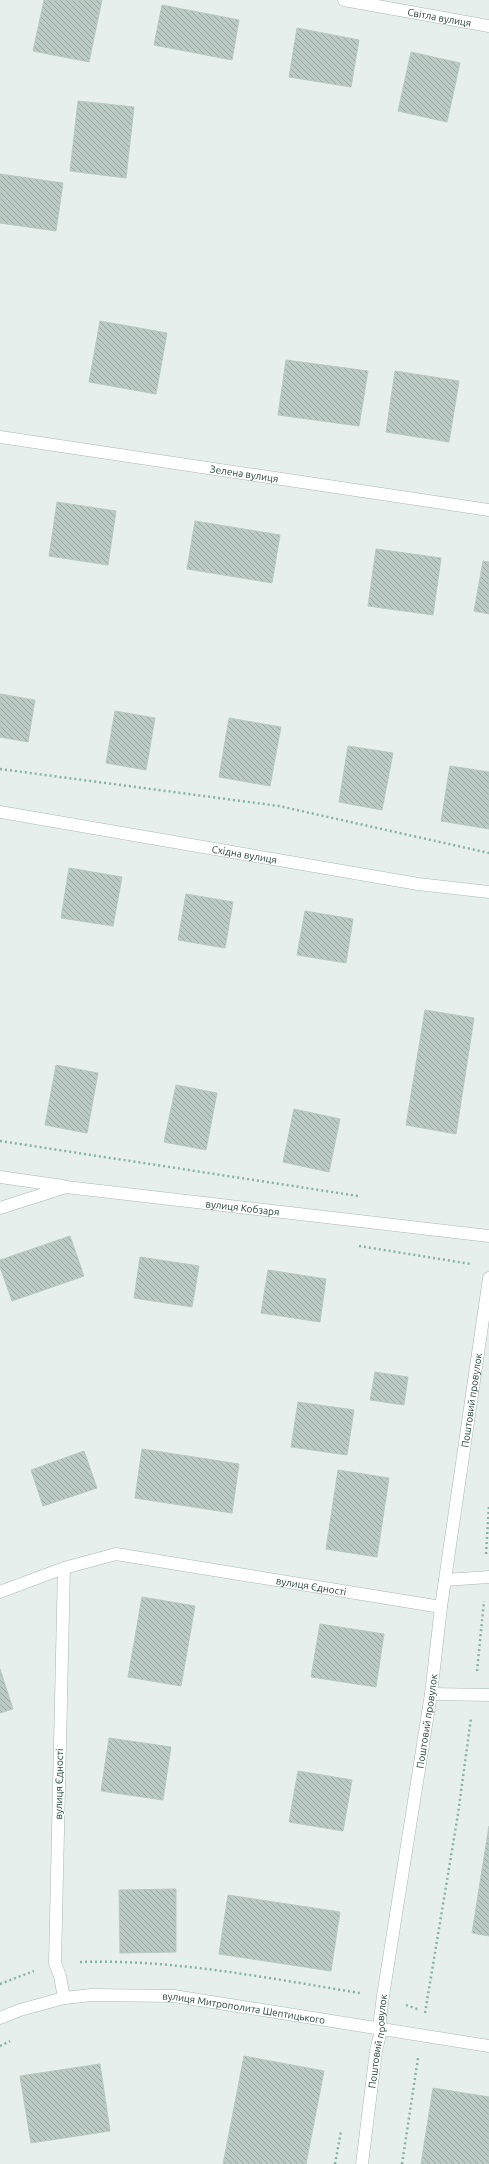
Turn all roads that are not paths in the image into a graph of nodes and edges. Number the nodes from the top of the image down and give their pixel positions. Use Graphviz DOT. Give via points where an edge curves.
graph roads {
  1 [pos="344,0"];
  2 [pos="489,26"];
  3 [pos="0,437"];
  4 [pos="489,510"];
  5 [pos="0,812"];
  6 [pos="489,892"];
  7 [pos="0,1177"];
  8 [pos="66,1186"];
  9 [pos="0,1208"];
  10 [pos="489,1236"];
  11 [pos="489,1278"];
  12 [pos="64,1568"];
  13 [pos="487,1577"];
  14 [pos="446,1580"];
  15 [pos="0,1592"];
  16 [pos="442,1607"];
  17 [pos="432,1694"];
  18 [pos="489,1695"];
  19 [pos="64,1998"];
  20 [pos="0,2018"];
  21 [pos="381,2030"];
  22 [pos="489,2046"];
  23 [pos="362,2164"];
  1 -- 2 [label="street, Світла вулиця"];
  3 -- 4 [label="street, Зелена вулиця"];
  5 -- 6 [label="street, Східна вулиця" via="418,884"];
  7 -- 8 [label="street"];
  8 -- 9 [label="street, вулиця Кобзаря"];
  8 -- 10 [label="street, вулиця Кобзаря"];
  11 -- 14 [label="street, Поштовий провулок"];
  12 -- 15 [label="street, вулиця Єдності"];
  12 -- 16 [label="street, вулиця Єдності" via="116,1554"];
  12 -- 19 [label="street, вулиця Єдності" via="55,1963"];
  13 -- 14 [label="street"];
  14 -- 16 [label="street, Поштовий провулок"];
  16 -- 17 [label="street, Поштовий провулок"];
  17 -- 18 [label="street"];
  17 -- 21 [label="street, Поштовий провулок" via="384,1996"];
  19 -- 20 [label="street, вулиця Митрополита Шептицького"];
  19 -- 21 [label="street, вулиця Митрополита Шептицького" via="92,1995 174,1996"];
  21 -- 22 [label="street, вулиця Митрополита Шептицького"];
  21 -- 23 [label="street, Поштовий провулок" via="376,2051"];
}
